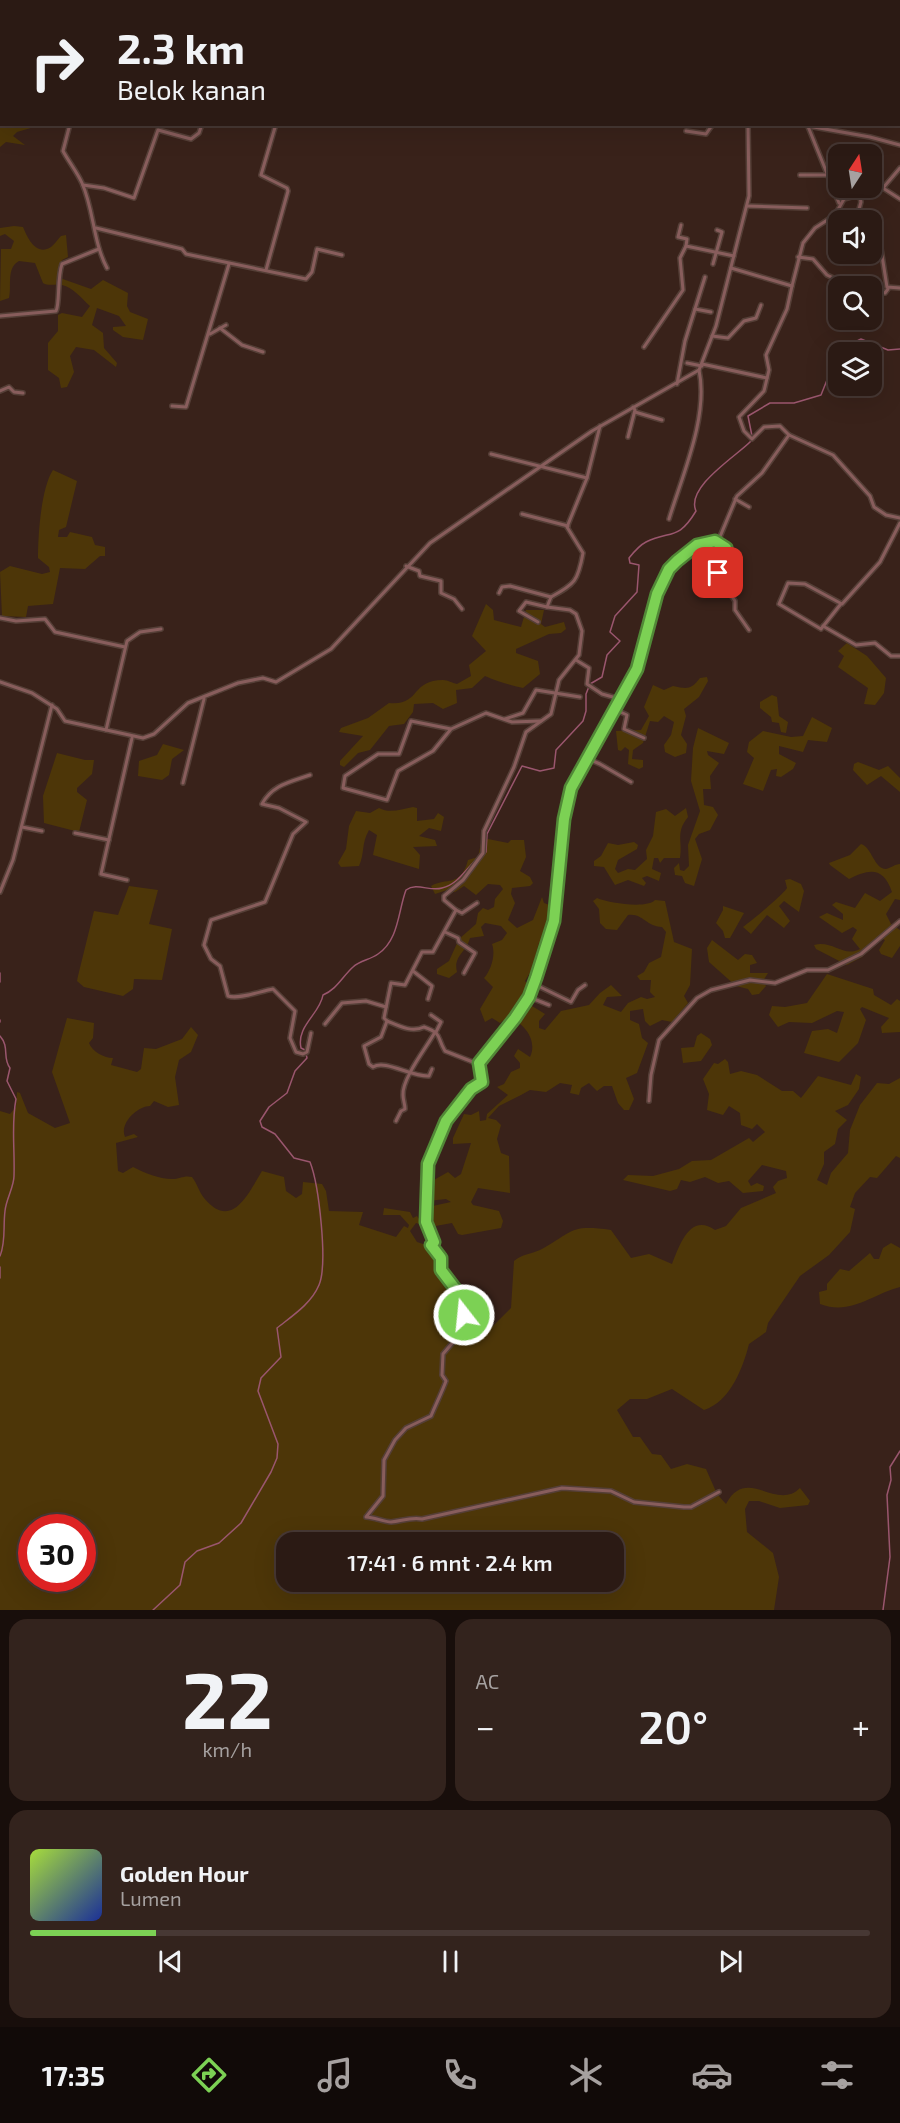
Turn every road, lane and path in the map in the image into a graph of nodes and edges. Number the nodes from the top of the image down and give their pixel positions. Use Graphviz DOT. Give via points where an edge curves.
graph roads {
  1 [pos="69,126"];
  2 [pos="201,126"];
  3 [pos="275,126"];
  4 [pos="712,126"];
  5 [pos="748,126"];
  6 [pos="808,126"];
  7 [pos="814,126"];
  8 [pos="686,131"];
  9 [pos="900,145"];
  10 [pos="900,168"];
  11 [pos="828,170"];
  12 [pos="800,175"];
  13 [pos="828,175"];
  14 [pos="83,185"];
  15 [pos="883,188"];
  16 [pos="838,198"];
  17 [pos="846,198"];
  18 [pos="900,199"];
  19 [pos="840,204"];
  20 [pos="747,206"];
  21 [pos="807,208"];
  22 [pos="681,225"];
  23 [pos="96,228"];
  24 [pos="717,230"];
  25 [pos="686,246"];
  26 [pos="99,249"];
  27 [pos="716,253"];
  28 [pos="342,255"];
  29 [pos="882,255"];
  30 [pos="734,256"];
  31 [pos="798,257"];
  32 [pos="229,264"];
  33 [pos="713,264"];
  34 [pos="107,268"];
  35 [pos="731,268"];
  36 [pos="266,270"];
  37 [pos="829,276"];
  38 [pos="705,277"];
  39 [pos="792,286"];
  40 [pos="888,288"];
  41 [pos="900,288"];
  42 [pos="882,293"];
  43 [pos="761,304"];
  44 [pos="695,309"];
  45 [pos="711,312"];
  46 [pos="0,316"];
  47 [pos="226,325"];
  48 [pos="220,328"];
  49 [pos="210,334"];
  50 [pos="712,336"];
  51 [pos="644,347"];
  52 [pos="263,352"];
  53 [pos="687,363"];
  54 [pos="702,365"];
  55 [pos="699,370"];
  56 [pos="767,378"];
  57 [pos="677,384"];
  58 [pos="0,391"];
  59 [pos="22,393"];
  60 [pos="172,406"];
  61 [pos="634,409"];
  62 [pos="662,420"];
  63 [pos="600,426"];
  64 [pos="789,435"];
  65 [pos="628,437"];
  66 [pos="491,453"];
  67 [pos="542,466"];
  68 [pos="587,478"];
  69 [pos="735,499"];
  70 [pos="749,507"];
  71 [pos="522,514"];
  72 [pos="900,518"];
  73 [pos="669,519"];
  74 [pos="900,523"];
  75 [pos="568,526"];
  76 [pos="715,541"];
  77 [pos="406,566"];
  78 [pos="499,593"];
  79 [pos="550,597"];
  80 [pos="840,605"];
  81 [pos="547,607"];
  82 [pos="462,609"];
  83 [pos="0,618"];
  84 [pos="538,622"];
  85 [pos="823,626"];
  86 [pos="161,628"];
  87 [pos="749,630"];
  88 [pos="125,647"];
  89 [pos="900,656"];
  90 [pos="576,660"];
  91 [pos="0,682"];
  92 [pos="556,693"];
  93 [pos="580,698"];
  94 [pos="204,699"];
  95 [pos="620,699"];
  96 [pos="52,705"];
  97 [pos="614,709"];
  98 [pos="503,719"];
  99 [pos="542,720"];
  100 [pos="450,729"];
  101 [pos="106,730"];
  102 [pos="132,738"];
  103 [pos="644,738"];
  104 [pos="586,758"];
  105 [pos="310,775"];
  106 [pos="631,782"];
  107 [pos="183,783"];
  108 [pos="22,827"];
  109 [pos="42,831"];
  110 [pos="75,833"];
  111 [pos="109,840"];
  112 [pos="127,880"];
  113 [pos="0,892"];
  114 [pos="477,903"];
  115 [pos="456,910"];
  116 [pos="900,921"];
  117 [pos="445,932"];
  118 [pos="413,971"];
  119 [pos="464,973"];
  120 [pos="534,984"];
  121 [pos="585,985"];
  122 [pos="529,997"];
  123 [pos="428,999"];
  124 [pos="549,1005"];
  125 [pos="386,1007"];
  126 [pos="431,1015"];
  127 [pos="387,1021"];
  128 [pos="325,1024"];
  129 [pos="436,1032"];
  130 [pos="311,1033"];
  131 [pos="478,1064"];
  132 [pos="432,1069"];
  133 [pos="410,1075"];
  134 [pos="649,1101"];
  135 [pos="396,1121"];
  136 [pos="719,1492"];
  1 -- 14 [label="street" via="63,151"];
  2 -- 14 [label="street" via="191,139 158,129 134,198"];
  3 -- 36 [label="street" via="261,175 288,191"];
  4 -- 8 [label="street" via="706,134"];
  5 -- 20 [label="street"];
  6 -- 11 [label="street"];
  7 -- 9 [label="street"];
  10 -- 15 [label="street"];
  12 -- 13 [label="street"];
  14 -- 23 [label="street"];
  15 -- 18 [label="street"];
  16 -- 19 [label="street"];
  17 -- 19 [label="street"];
  19 -- 31 [label="street" via="831,218 806,238"];
  20 -- 21 [label="street"];
  20 -- 30 [label="street"];
  22 -- 25 [label="street" via="678,237 687,239"];
  23 -- 26 [label="street"];
  23 -- 32 [label="street"];
  24 -- 27 [label="street" via="722,232"];
  25 -- 27 [label="street"];
  25 -- 51 [label="street" via="681,258 682,290"];
  26 -- 34 [label="street"];
  26 -- 46 [label="street" via="62,264 56,311"];
  27 -- 30 [label="street"];
  27 -- 33 [label="street"];
  28 -- 36 [label="street" via="318,249 308,279"];
  29 -- 40 [label="street"];
  30 -- 35 [label="street"];
  31 -- 37 [label="street" via="813,259"];
  31 -- 39 [label="street"];
  32 -- 36 [label="street"];
  32 -- 49 [label="street"];
  35 -- 39 [label="street"];
  35 -- 50 [label="street"];
  38 -- 44 [label="street"];
  39 -- 56 [label="street" via="787,309 766,355"];
  40 -- 41 [label="street"];
  40 -- 42 [label="street"];
  43 -- 50 [label="street" via="756,318 744,321 728,338"];
  44 -- 45 [label="street"];
  44 -- 57 [label="street"];
  47 -- 48 [label="street"];
  48 -- 49 [label="street"];
  48 -- 52 [label="street" via="242,345"];
  49 -- 60 [label="street" via="186,407"];
  50 -- 54 [label="street"];
  53 -- 54 [label="street"];
  54 -- 55 [label="street"];
  54 -- 56 [label="street"];
  55 -- 57 [label="street"];
  55 -- 73 [label="street" via="702,388 692,456 682,472"];
  56 -- 64 [label="street" via="762,393 741,414 741,425 752,439 766,426 781,427"];
  57 -- 61 [label="street"];
  58 -- 59 [label="street" via="9,387"];
  61 -- 62 [label="street"];
  61 -- 63 [label="street"];
  61 -- 65 [label="street"];
  63 -- 67 [label="street"];
  63 -- 68 [label="street"];
  64 -- 69 [label="street" via="762,473"];
  64 -- 72 [label="street" via="833,455 870,496 874,507 885,515"];
  66 -- 67 [label="street"];
  67 -- 68 [label="street"];
  67 -- 77 [label="street" via="430,543"];
  68 -- 75 [label="street"];
  69 -- 70 [label="street"];
  69 -- 76 [label="street"];
  71 -- 75 [label="street"];
  74 -- 80 [label="street" via="879,563"];
  75 -- 79 [label="street" via="583,555 575,582"];
  76 -- 87 [label="street" via="726,548 718,574 730,579 729,592 735,610"];
  76 -- 95 [label="street" via="693,548 669,569 655,601 637,669"];
  77 -- 82 [label="street" via="419,571 420,576 441,581 442,594 450,596"];
  77 -- 94 [label="street" via="331,649 278,681 263,678 238,683"];
  78 -- 79 [label="street" via="502,587 510,586"];
  79 -- 81 [label="street"];
  80 -- 85 [label="street"];
  80 -- 85 [label="street" via="805,584 788,583 779,604 821,629"];
  81 -- 84 [label="street" via="526,602 519,611"];
  81 -- 90 [label="street" via="570,610 580,621 583,644"];
  83 -- 88 [label="street" via="45,619 55,632"];
  85 -- 89 [label="street" via="856,645 875,643 891,656"];
  86 -- 88 [label="street" via="135,634"];
  88 -- 101 [label="street"];
  90 -- 92 [label="street" via="559,680"];
  90 -- 95 [label="street" via="589,668 590,686"];
  91 -- 96 [label="street" via="28,691"];
  92 -- 93 [label="street"];
  92 -- 98 [label="street" via="536,690 523,713"];
  92 -- 99 [label="street" via="552,711"];
  94 -- 102 [label="street" via="188,703 149,737"];
  94 -- 107 [label="street"];
  95 -- 97 [label="street"];
  96 -- 101 [label="street" via="64,720"];
  96 -- 108 [label="street"];
  97 -- 103 [label="street" via="627,715 623,729"];
  97 -- 104 [label="street"];
  98 -- 99 [label="street"];
  98 -- 100 [label="street" via="484,713"];
  99 -- 115 [label="street" via="526,732 484,831 483,853 463,880 444,896"];
  100 -- 100 [label="street" via="411,721 399,754 376,755 345,776 343,788 387,800 398,771 433,751"];
  101 -- 102 [label="street"];
  102 -- 111 [label="street"];
  104 -- 106 [label="street"];
  104 -- 120 [label="street" via="568,800 554,921"];
  105 -- 130 [label="street" via="279,785 262,804 306,822 293,834 265,902 212,920 204,945 220,966 228,996 273,989 295,1011 290,1038 296,1052 307,1052"];
  108 -- 109 [label="street"];
  108 -- 113 [label="street"];
  110 -- 111 [label="street"];
  111 -- 112 [label="street" via="101,874"];
  114 -- 115 [label="street" via="462,913"];
  115 -- 117 [label="street"];
  116 -- 134 [label="street" via="861,954 828,970 807,970 775,983 750,980 711,990 697,998 659,1040"];
  117 -- 118 [label="street" via="432,952 422,952"];
  117 -- 119 [label="street" via="474,953"];
  118 -- 123 [label="street" via="432,986"];
  118 -- 125 [label="street" via="404,986 391,983"];
  120 -- 121 [label="street" via="571,1002"];
  120 -- 122 [label="street"];
  122 -- 124 [label="street"];
  122 -- 131 [label="street"];
  125 -- 127 [label="street"];
  125 -- 128 [label="street" via="364,1001 342,1003"];
  126 -- 129 [label="street" via="441,1022"];
  127 -- 129 [label="street"];
  127 -- 133 [label="street" via="381,1037 364,1046 369,1064 388,1065"];
  129 -- 131 [label="street" via="445,1051"];
  129 -- 133 [label="street" via="424,1053 416,1058"];
  131 -- 136 [label="street" via="482,1082 471,1089 446,1121 427,1168 426,1222 434,1242 431,1245 441,1258 441,1270 460,1295 464,1315 454,1341 443,1354 442,1375 446,1381 431,1416 406,1428 395,1440 384,1460 383,1496 366,1517 388,1522 422,1519 562,1488 611,1491 634,1502 684,1507"];
  132 -- 133 [label="street" via="429,1076"];
  133 -- 135 [label="street" via="403,1095 405,1109"];
}
